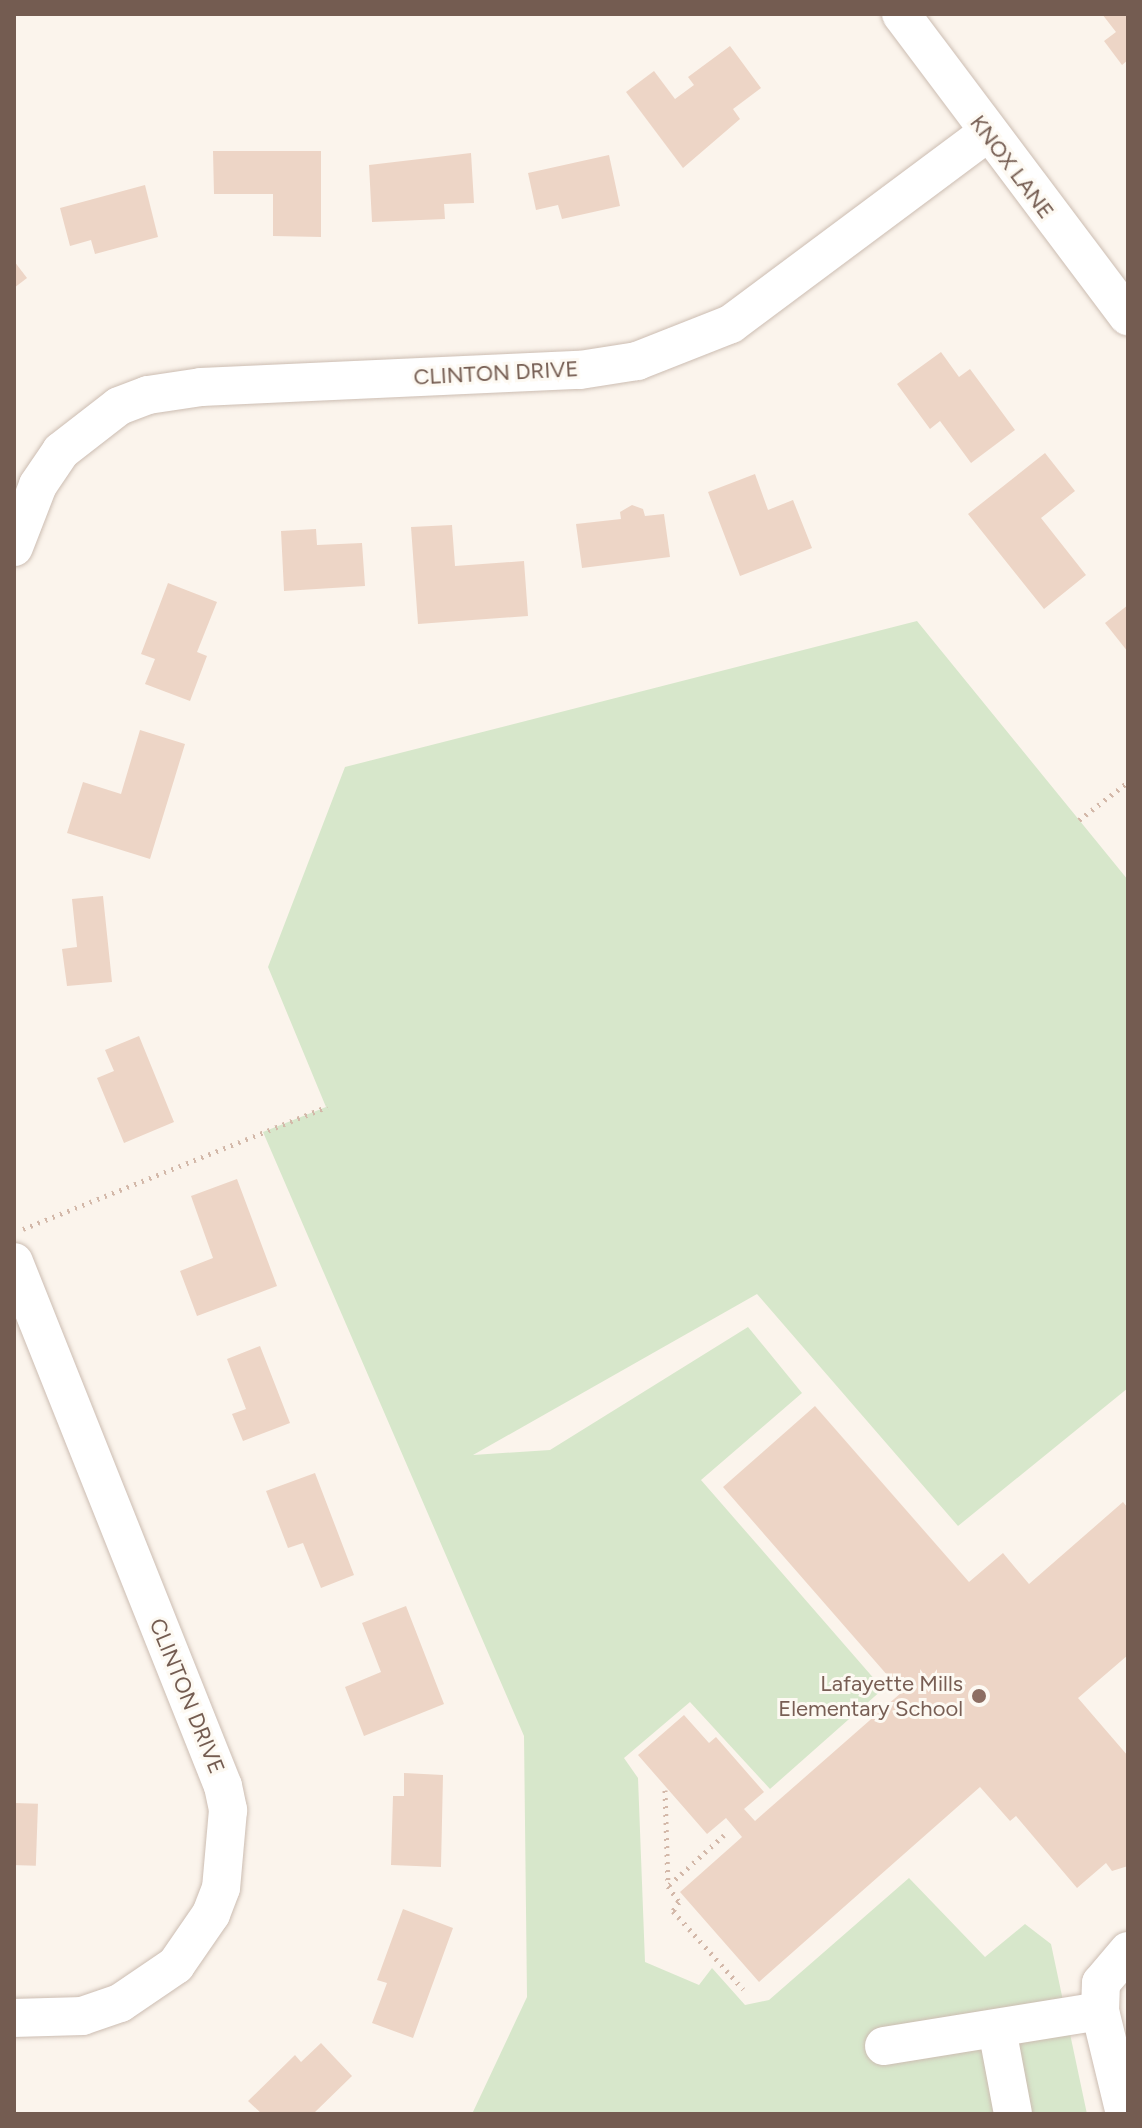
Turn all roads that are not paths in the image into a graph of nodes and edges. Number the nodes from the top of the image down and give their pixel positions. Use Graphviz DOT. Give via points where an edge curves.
graph roads {
  1 [pos="901,14"];
  2 [pos="986,134"];
  3 [pos="1128,316"];
  4 [pos="14,547"];
  5 [pos="14,1262"];
  6 [pos="1128,1951"];
  7 [pos="1100,2011"];
  8 [pos="14,2018"];
  9 [pos="997,2029"];
  10 [pos="884,2046"];
  11 [pos="1122,2068"];
  12 [pos="1013,2114"];
  13 [pos="1125,2114"];
  1 -- 2 [label="street, KNOX LANE"];
  2 -- 3 [label="street, KNOX LANE"];
  2 -- 4 [label="street, CLINTON DRIVE" via="731,324 637,361 580,370 201,387 148,395 119,406 61,451 38,485"];
  5 -- 8 [label="street, CLINTON DRIVE" via="223,1786 228,1825 221,1888 211,1914 176,1965 120,2003 82,2016"];
  6 -- 7 [label="street" via="1101,1983"];
  7 -- 9 [label="street"];
  7 -- 11 [label="street"];
  9 -- 10 [label="street"];
  9 -- 12 [label="street"];
  11 -- 13 [label="street"];
}
